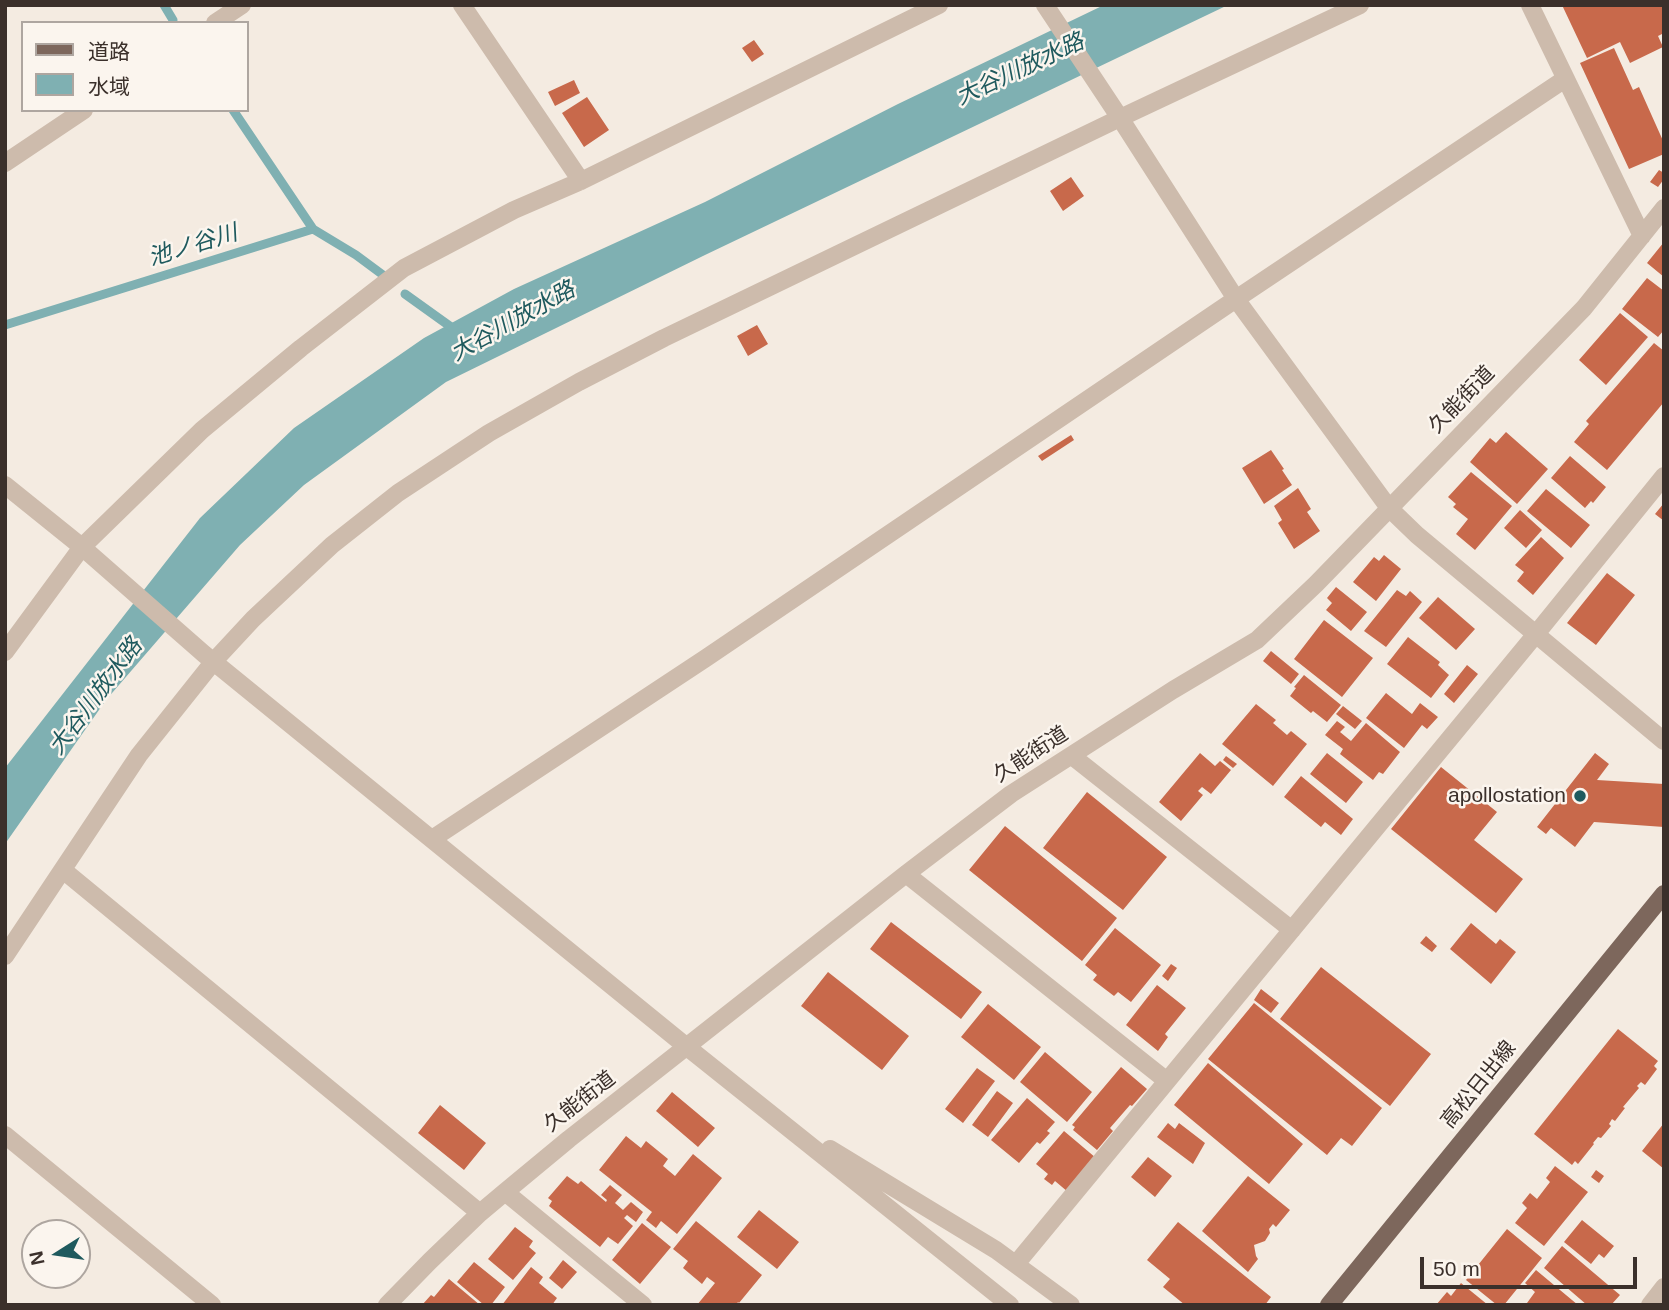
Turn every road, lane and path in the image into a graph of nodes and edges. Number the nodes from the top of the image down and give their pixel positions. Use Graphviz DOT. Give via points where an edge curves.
graph roads {
  1 [pos="242,5"];
  2 [pos="462,5"];
  3 [pos="939,5"];
  4 [pos="1045,5"];
  5 [pos="1360,5"];
  6 [pos="1530,5"];
  7 [pos="218,21"];
  8 [pos="1565,79"];
  9 [pos="81,112"];
  10 [pos="1120,118"];
  11 [pos="5,163"];
  12 [pos="581,181"];
  13 [pos="1664,208"];
  14 [pos="1642,236"];
  15 [pos="1236,299"];
  16 [pos="1664,476"];
  17 [pos="5,485"];
  18 [pos="1388,508"];
  19 [pos="82,547"];
  20 [pos="1536,634"];
  21 [pos="5,652"];
  22 [pos="209,658"];
  23 [pos="1664,741"];
  24 [pos="1072,756"];
  25 [pos="432,839"];
  26 [pos="63,870"];
  27 [pos="906,874"];
  28 [pos="1664,894"];
  29 [pos="1292,930"];
  30 [pos="5,956"];
  31 [pos="687,1047"];
  32 [pos="1167,1081"];
  33 [pos="776,1117"];
  34 [pos="5,1135"];
  35 [pos="505,1192"];
  36 [pos="480,1213"];
  37 [pos="1016,1264"];
  38 [pos="1664,1287"];
  39 [pos="999,1302"];
  40 [pos="212,1305"];
  41 [pos="387,1305"];
  42 [pos="643,1305"];
  43 [pos="1071,1305"];
  44 [pos="1329,1305"];
  45 [pos="1650,1305"];
  1 -- 7 [label="street"];
  2 -- 12 [label="street"];
  3 -- 12 [label="street"];
  4 -- 10 [label="street"];
  5 -- 10 [label="street"];
  6 -- 8 [label="street"];
  8 -- 14 [label="street"];
  8 -- 15 [label="street"];
  9 -- 11 [label="street"];
  10 -- 15 [label="street"];
  10 -- 22 [label="street" via="664,338 489,433 398,493 332,545"];
  12 -- 19 [label="street" via="514,210 404,268 202,430"];
  13 -- 14 [label="street, 久能街道"];
  14 -- 18 [label="street, 久能街道" via="1584,308"];
  15 -- 18 [label="street"];
  15 -- 25 [label="street"];
  16 -- 20 [label="street"];
  17 -- 19 [label="street"];
  18 -- 20 [label="street"];
  18 -- 24 [label="street, 久能街道" via="1257,640"];
  19 -- 21 [label="street"];
  19 -- 22 [label="street"];
  20 -- 23 [label="street"];
  20 -- 29 [label="street"];
  22 -- 25 [label="street"];
  22 -- 26 [label="street"];
  24 -- 27 [label="street, 久能街道" via="1011,794"];
  24 -- 29 [label="street"];
  25 -- 31 [label="street"];
  26 -- 30 [label="street"];
  26 -- 36 [label="street"];
  27 -- 31 [label="street, 久能街道"];
  27 -- 32 [label="street"];
  28 -- 44 [label="main road, 高松日出線"];
  29 -- 32 [label="street"];
  31 -- 33 [label="street"];
  31 -- 35 [label="street, 久能街道"];
  32 -- 37 [label="street"];
  33 -- 37 [label="street"];
  33 -- 39 [label="street"];
  34 -- 40 [label="street"];
  35 -- 36 [label="street, 久能街道"];
  35 -- 42 [label="street"];
  36 -- 41 [label="street, 久能街道"];
  37 -- 43 [label="street"];
  38 -- 45 [label="street"];
}
